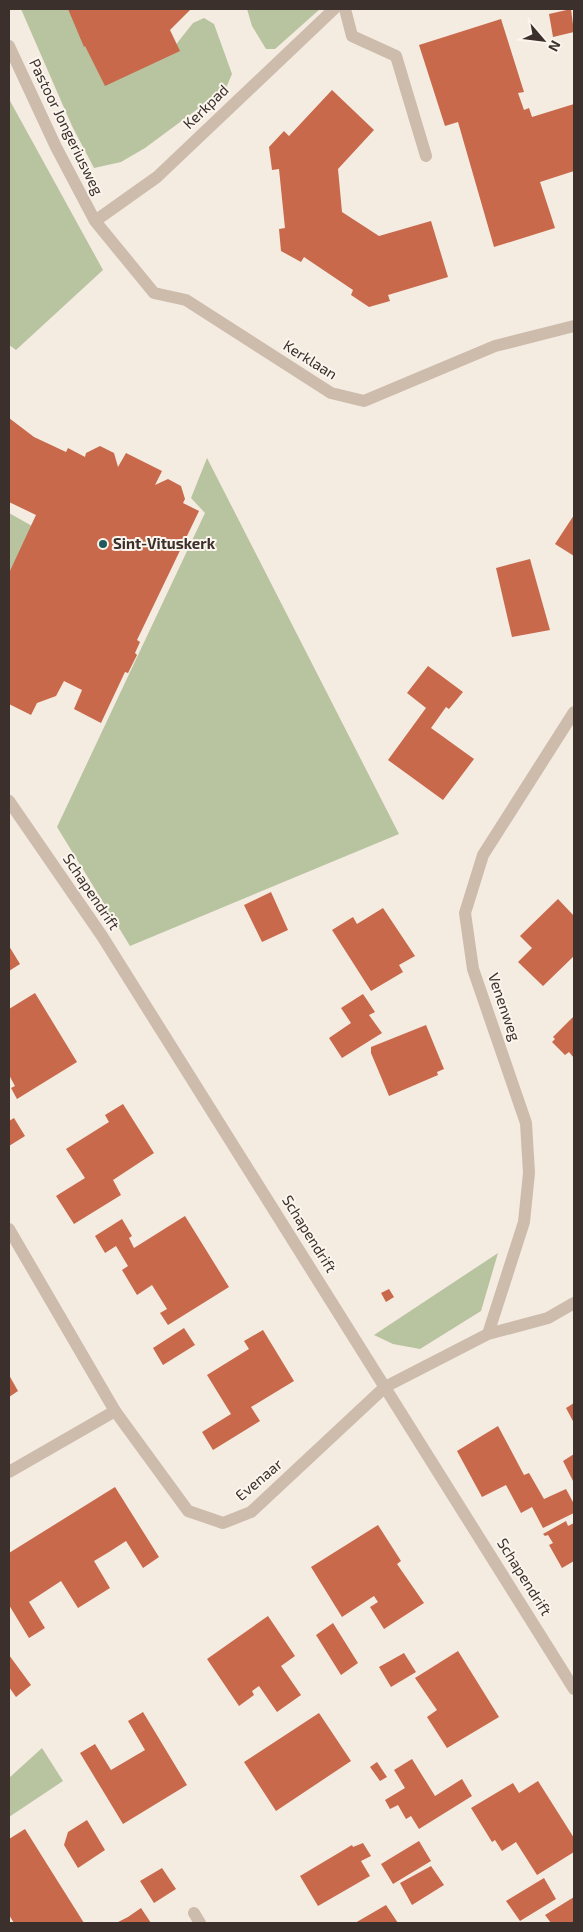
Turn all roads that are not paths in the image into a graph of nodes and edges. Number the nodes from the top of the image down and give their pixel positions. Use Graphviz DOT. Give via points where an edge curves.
graph roads {
  1 [pos="334,9"];
  2 [pos="345,9"];
  3 [pos="9,46"];
  4 [pos="426,156"];
  5 [pos="95,221"];
  6 [pos="574,326"];
  7 [pos="574,712"];
  8 [pos="9,801"];
  9 [pos="9,1229"];
  10 [pos="574,1303"];
  11 [pos="488,1334"];
  12 [pos="386,1386"];
  13 [pos="115,1411"];
  14 [pos="9,1472"];
  15 [pos="574,1689"];
  1 -- 5 [label="street, Kerkpad" via="157,177"];
  2 -- 4 [label="street" via="352,36 396,56"];
  3 -- 5 [label="street, Pastoor Jongeriusweg"];
  5 -- 6 [label="street, Kerklaan" via="154,293 186,300 331,393 364,401 495,346"];
  7 -- 11 [label="street, Venenweg" via="482,855 465,913 474,969 526,1123 529,1173 524,1222"];
  8 -- 12 [label="street, Schapendrift" via="102,936"];
  9 -- 13 [label="street, Evenaar"];
  10 -- 11 [label="street, Evenaar" via="548,1318"];
  11 -- 12 [label="street, Evenaar"];
  12 -- 13 [label="street, Evenaar" via="251,1512 223,1523 188,1511"];
  12 -- 15 [label="street, Schapendrift"];
  13 -- 14 [label="street"];
}
